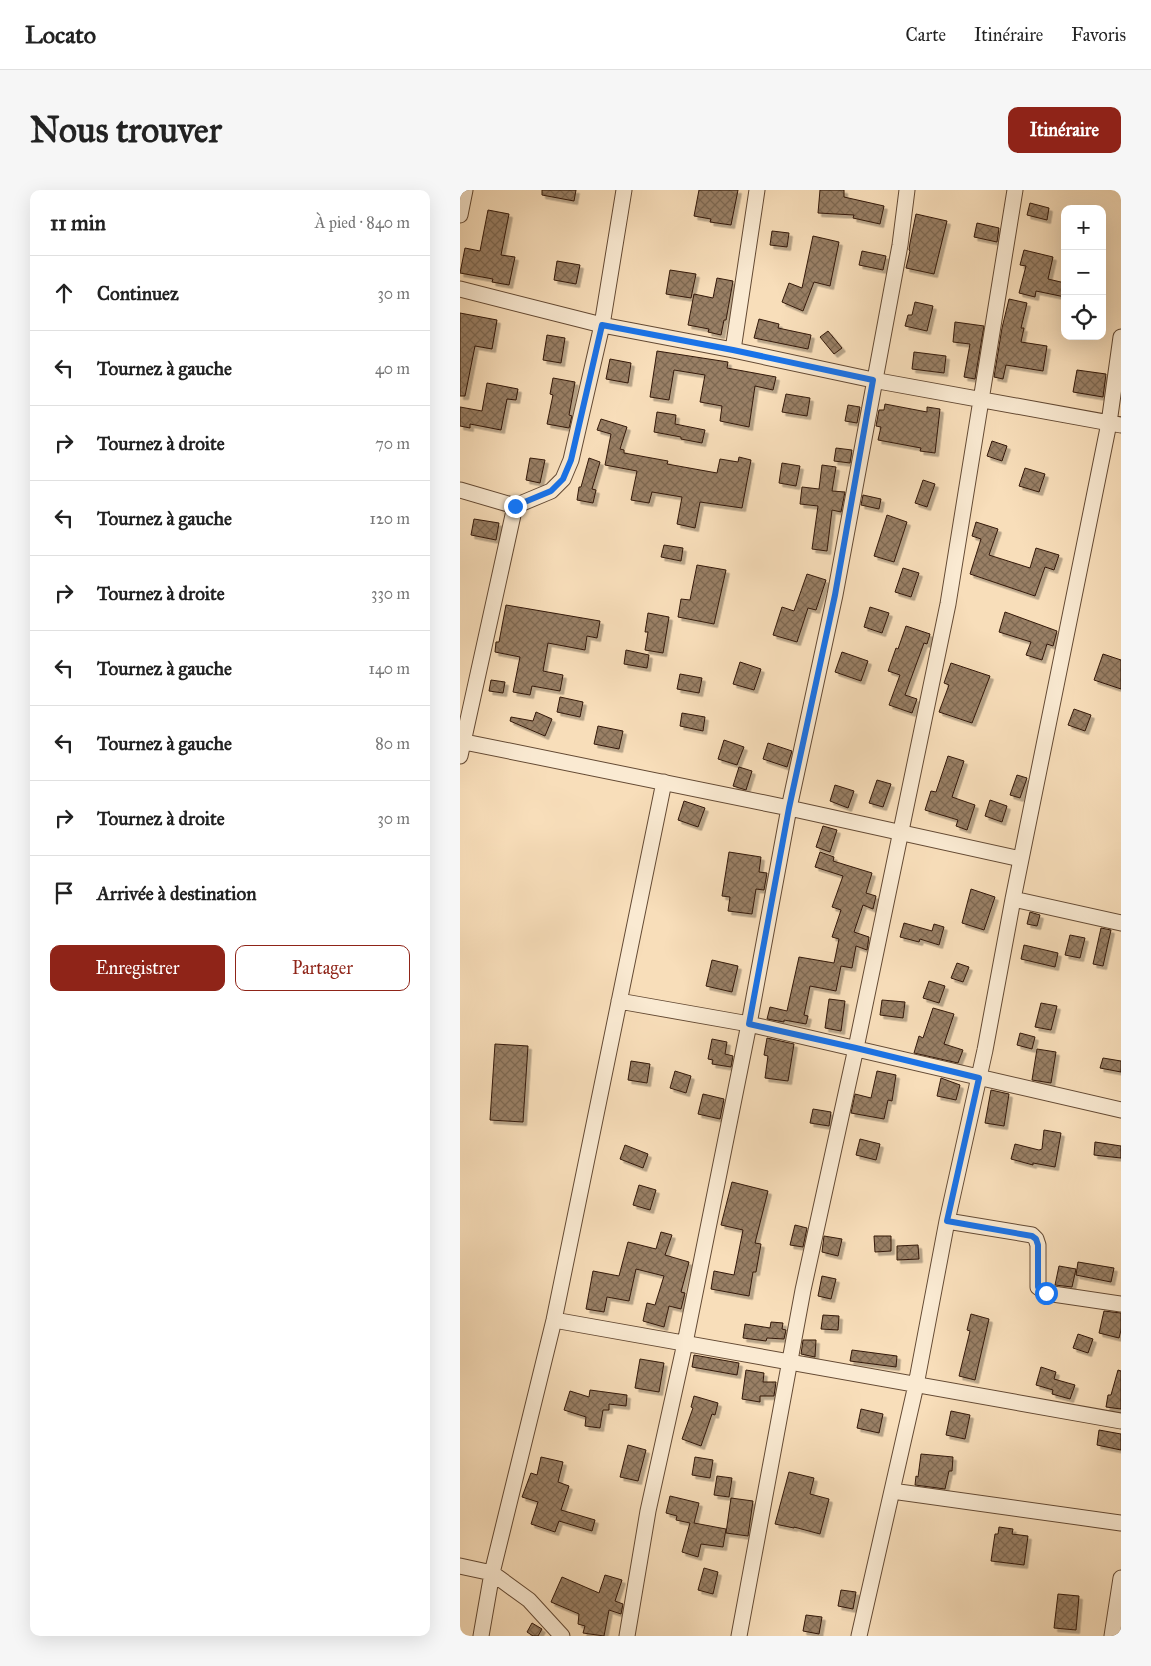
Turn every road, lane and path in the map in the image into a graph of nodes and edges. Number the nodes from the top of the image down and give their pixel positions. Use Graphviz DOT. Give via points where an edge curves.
graph roads {
  1 [pos="465,190"];
  2 [pos="624,190"];
  3 [pos="757,190"];
  4 [pos="907,190"];
  5 [pos="1015,190"];
  6 [pos="460,215"];
  7 [pos="460,289"];
  8 [pos="602,325"];
  9 [pos="1121,337"];
  10 [pos="733,350"];
  11 [pos="873,380"];
  12 [pos="981,400"];
  13 [pos="1115,424"];
  14 [pos="460,490"];
  15 [pos="515,506"];
  16 [pos="461,746"];
  17 [pos="664,782"];
  18 [pos="789,808"];
  19 [pos="901,831"];
  20 [pos="1021,859"];
  21 [pos="1013,899"];
  22 [pos="1121,923"];
  23 [pos="619,1001"];
  24 [pos="749,1024"];
  25 [pos="856,1048"];
  26 [pos="979,1078"];
  27 [pos="1121,1110"];
  28 [pos="947,1221"];
  29 [pos="1121,1304"];
  30 [pos="554,1320"];
  31 [pos="685,1343"];
  32 [pos="789,1362"];
  33 [pos="916,1385"];
  34 [pos="1121,1421"];
  35 [pos="892,1492"];
  36 [pos="1121,1523"];
  37 [pos="460,1566"];
  38 [pos="492,1573"];
  39 [pos="1121,1578"];
  40 [pos="481,1636"];
  41 [pos="562,1636"];
  42 [pos="627,1636"];
  43 [pos="738,1636"];
  44 [pos="858,1636"];
  45 [pos="1112,1636"];
  1 -- 6 [label="street"];
  2 -- 8 [label="street"];
  3 -- 10 [label="street"];
  4 -- 11 [label="street" via="900,244"];
  5 -- 12 [label="street"];
  7 -- 8 [label="street"];
  8 -- 10 [label="street"];
  8 -- 15 [label="street" via="571,460 563,479 551,491"];
  9 -- 13 [label="street"];
  10 -- 11 [label="street"];
  11 -- 12 [label="street"];
  11 -- 18 [label="street" via="835,595"];
  12 -- 13 [label="street"];
  12 -- 19 [label="street" via="948,604"];
  13 -- 20 [label="street"];
  14 -- 15 [label="street"];
  15 -- 16 [label="street"];
  16 -- 17 [label="street"];
  17 -- 18 [label="street"];
  17 -- 23 [label="street"];
  18 -- 19 [label="street"];
  18 -- 24 [label="street"];
  19 -- 20 [label="street"];
  19 -- 25 [label="street"];
  20 -- 21 [label="street"];
  21 -- 22 [label="street"];
  21 -- 26 [label="street"];
  23 -- 24 [label="street"];
  23 -- 30 [label="street"];
  24 -- 25 [label="street"];
  24 -- 31 [label="street"];
  25 -- 26 [label="street"];
  25 -- 32 [label="street"];
  26 -- 27 [label="street"];
  26 -- 28 [label="street"];
  28 -- 29 [label="street" via="1032,1236 1038,1245 1040,1290"];
  28 -- 33 [label="street"];
  30 -- 31 [label="street"];
  30 -- 38 [label="street"];
  31 -- 32 [label="street"];
  31 -- 42 [label="street" via="648,1511"];
  32 -- 33 [label="street"];
  32 -- 43 [label="street"];
  33 -- 34 [label="street"];
  33 -- 35 [label="street"];
  35 -- 36 [label="street"];
  35 -- 44 [label="street"];
  37 -- 38 [label="street"];
  38 -- 40 [label="street"];
  38 -- 41 [label="street" via="529,1600"];
  39 -- 45 [label="street"];
}
